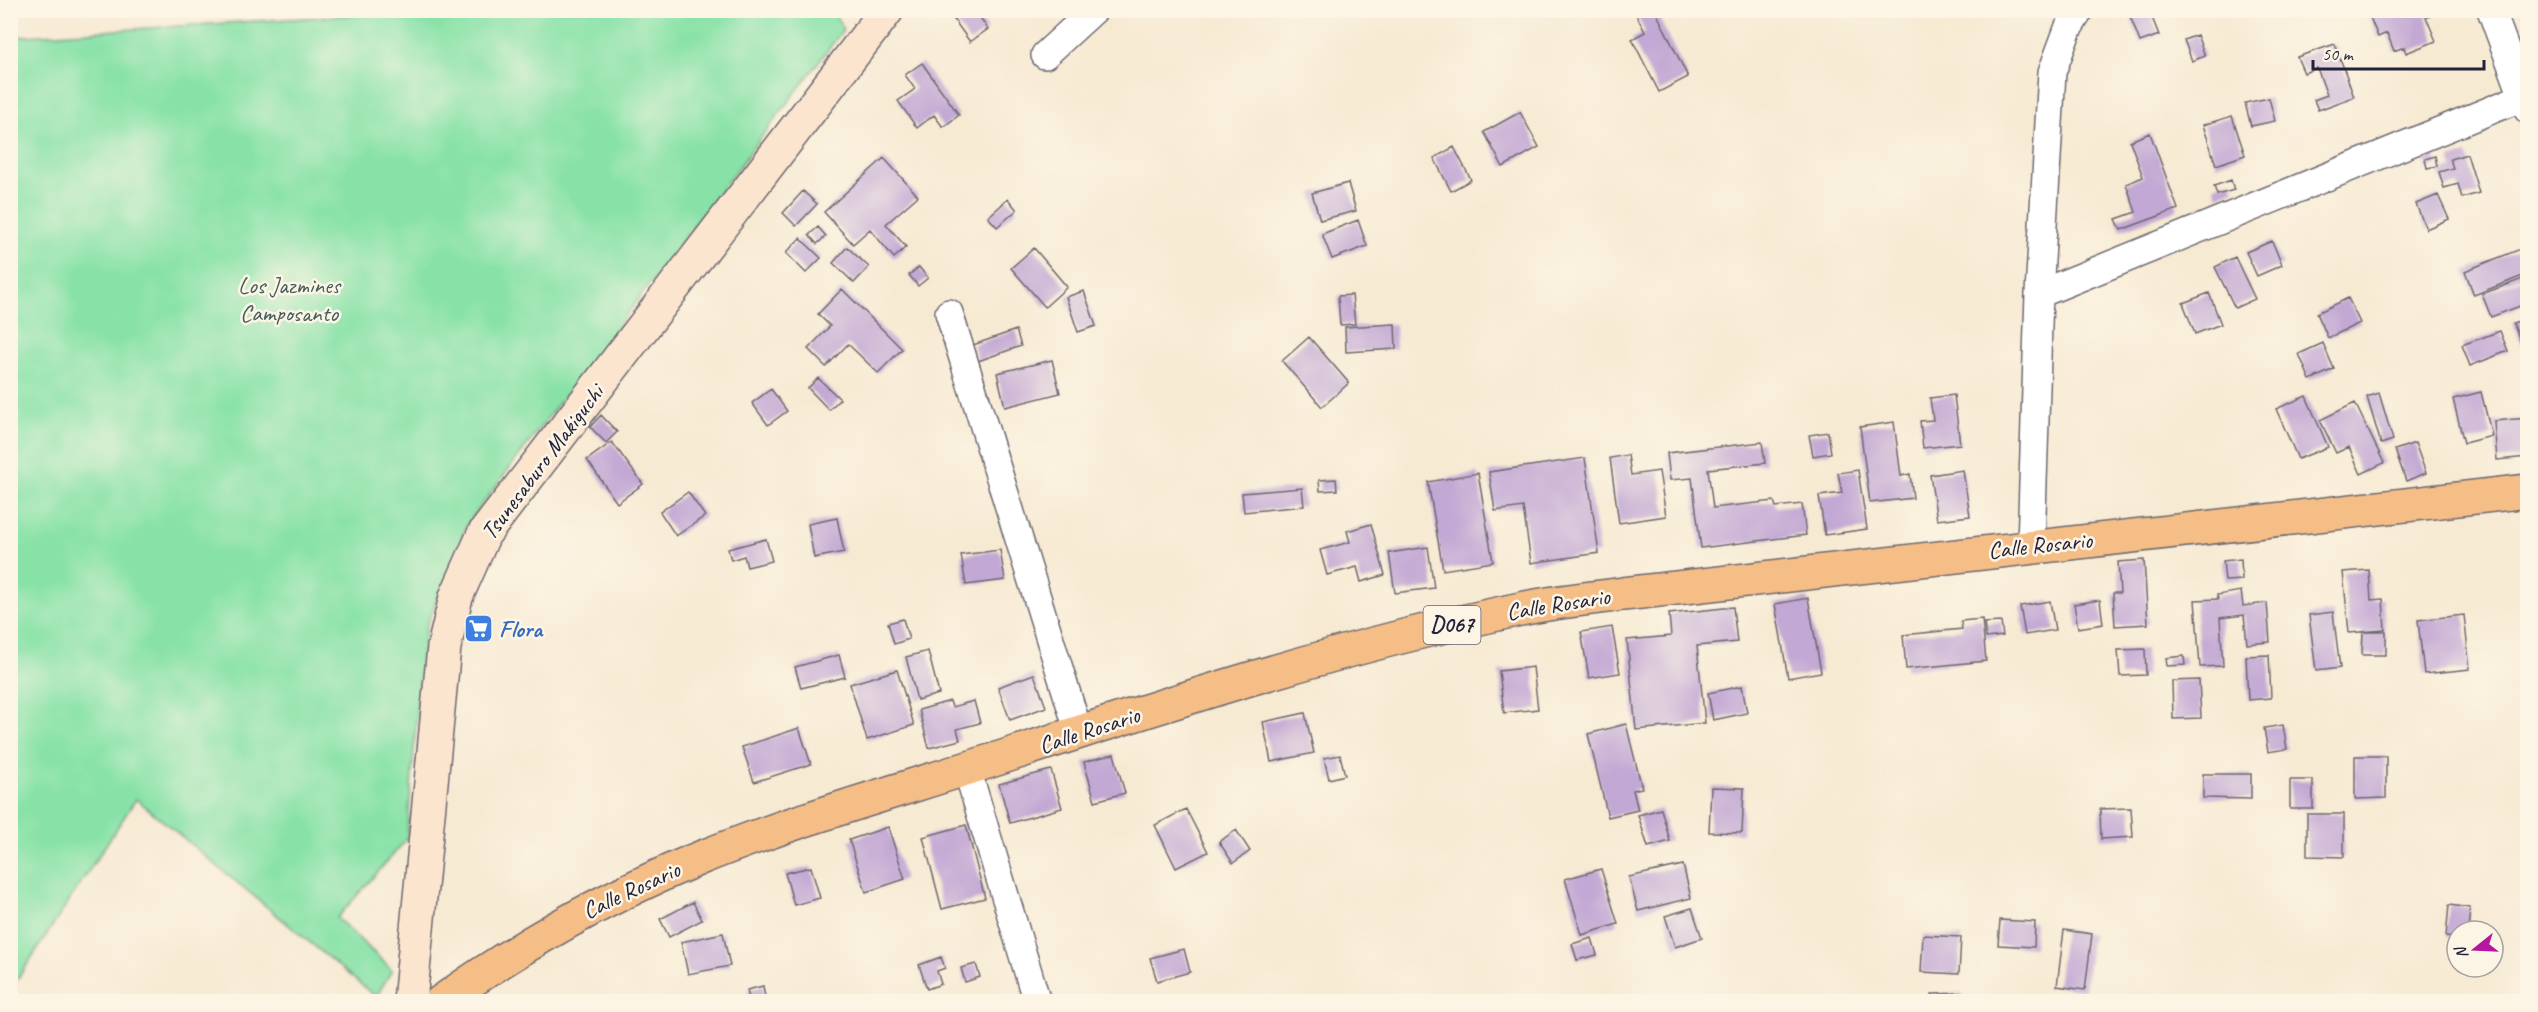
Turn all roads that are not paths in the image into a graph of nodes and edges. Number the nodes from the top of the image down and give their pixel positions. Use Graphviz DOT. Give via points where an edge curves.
graph roads {
  1 [pos="1094,10"];
  2 [pos="2080,10"];
  3 [pos="2490,10"];
  4 [pos="879,14"];
  5 [pos="1045,55"];
  6 [pos="2525,103"];
  7 [pos="2039,294"];
  8 [pos="949,313"];
  9 [pos="2528,491"];
  10 [pos="2031,546"];
  11 [pos="1079,733"];
  12 [pos="967,769"];
  13 [pos="410,1002"];
  14 [pos="441,1002"];
  15 [pos="1037,1002"];
  1 -- 5 [label="street"];
  2 -- 7 [label="street" via="2058,51 2052,72"];
  3 -- 6 [label="street"];
  4 -- 13 [label="street, Tsunesaburo Makiguchi" via="484,534 456,597 444,647"];
  6 -- 7 [label="street"];
  7 -- 10 [label="street"];
  8 -- 11 [label="street"];
  9 -- 10 [label="main road, Calle Rosario / D067"];
  10 -- 11 [label="main road, Calle Rosario / D067" via="1754,577 1520,609 1310,661"];
  11 -- 12 [label="main road, Calle Rosario / D067"];
  12 -- 14 [label="main road, Calle Rosario / D067" via="751,839 652,879 574,917"];
  12 -- 15 [label="street"];
}
